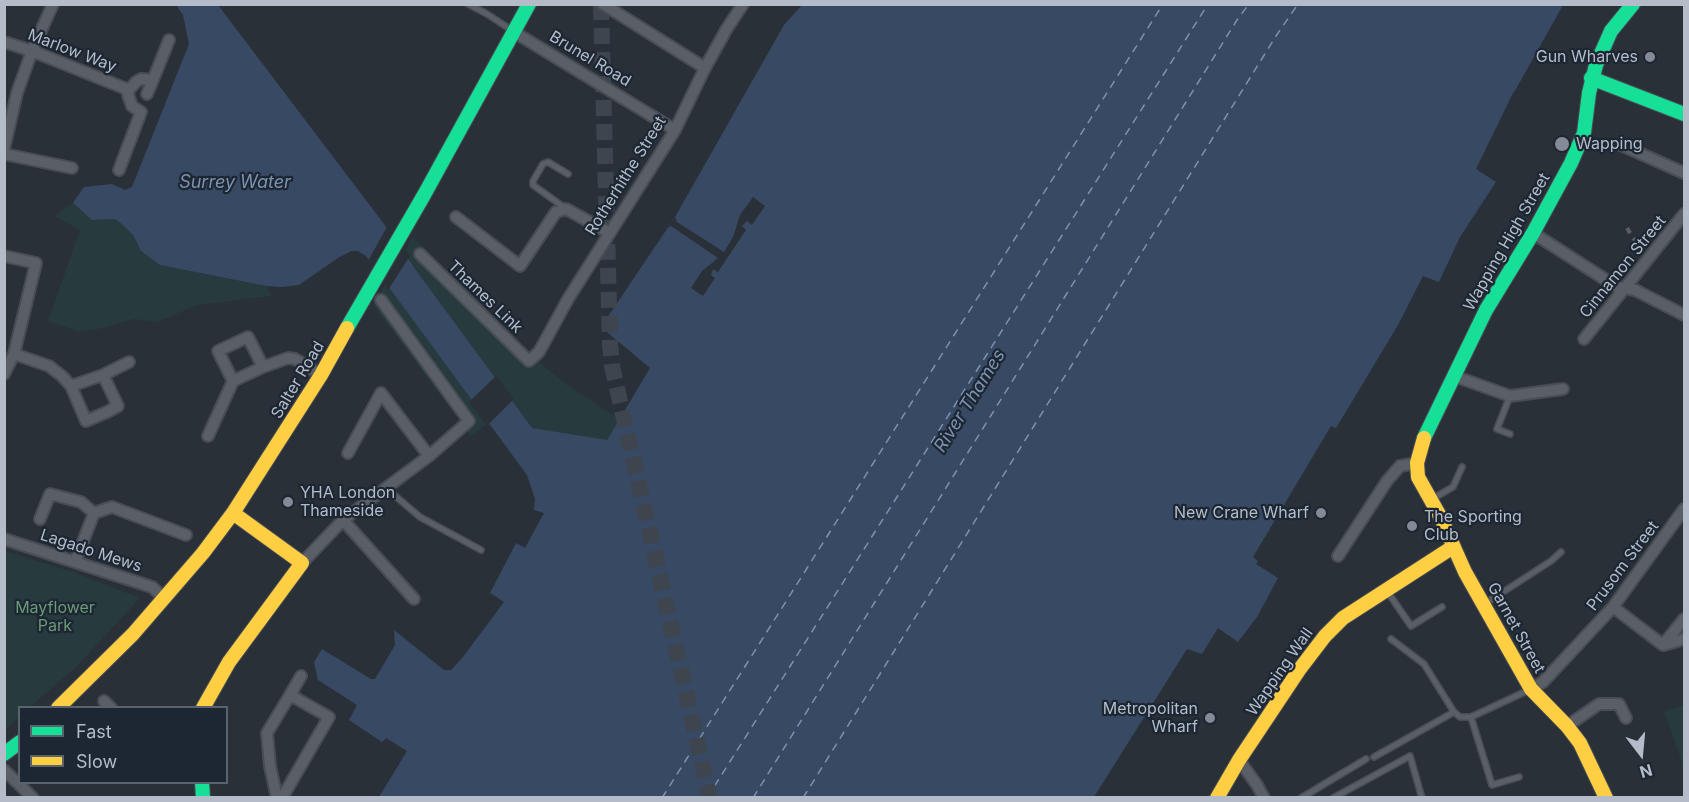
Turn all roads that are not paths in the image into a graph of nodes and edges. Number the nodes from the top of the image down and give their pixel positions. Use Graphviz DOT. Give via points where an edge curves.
graph roads {
  1 [pos="52,4"];
  2 [pos="468,4"];
  3 [pos="529,4"];
  4 [pos="603,4"];
  5 [pos="743,4"];
  6 [pos="1633,4"];
  7 [pos="514,32"];
  8 [pos="169,40"];
  9 [pos="4,42"];
  10 [pos="32,51"];
  11 [pos="705,68"];
  12 [pos="1586,78"];
  13 [pos="153,80"];
  14 [pos="129,90"];
  15 [pos="141,112"];
  16 [pos="1684,114"];
  17 [pos="675,130"];
  18 [pos="1620,147"];
  19 [pos="4,152"];
  20 [pos="72,168"];
  21 [pos="118,170"];
  22 [pos="568,174"];
  23 [pos="1684,174"];
  24 [pos="566,209"];
  25 [pos="1684,214"];
  26 [pos="456,217"];
  27 [pos="610,233"];
  28 [pos="1533,233"];
  29 [pos="420,254"];
  30 [pos="4,256"];
  31 [pos="1626,289"];
  32 [pos="381,300"];
  33 [pos="1684,315"];
  34 [pos="1584,339"];
  35 [pos="15,354"];
  36 [pos="529,362"];
  37 [pos="129,363"];
  38 [pos="263,367"];
  39 [pos="4,374"];
  40 [pos="103,375"];
  41 [pos="321,375"];
  42 [pos="1454,376"];
  43 [pos="233,381"];
  44 [pos="71,386"];
  45 [pos="1563,389"];
  46 [pos="1510,396"];
  47 [pos="1510,434"];
  48 [pos="208,436"];
  49 [pos="348,453"];
  50 [pos="429,456"];
  51 [pos="1417,463"];
  52 [pos="1462,468"];
  53 [pos="387,489"];
  54 [pos="1431,499"];
  55 [pos="1684,509"];
  56 [pos="94,513"];
  57 [pos="233,513"];
  58 [pos="40,519"];
  59 [pos="343,520"];
  60 [pos="186,536"];
  61 [pos="4,539"];
  62 [pos="1453,547"];
  63 [pos="481,550"];
  64 [pos="1561,552"];
  65 [pos="1338,556"];
  66 [pos="75,562"];
  67 [pos="302,563"];
  68 [pos="1386,590"];
  69 [pos="164,598"];
  70 [pos="414,599"];
  71 [pos="1484,604"];
  72 [pos="1613,607"];
  73 [pos="1442,608"];
  74 [pos="1684,619"];
  75 [pos="1391,639"];
  76 [pos="1684,639"];
  77 [pos="1663,645"];
  78 [pos="300,676"];
  79 [pos="1531,689"];
  80 [pos="290,695"];
  81 [pos="60,706"];
  82 [pos="204,706"];
  83 [pos="1454,712"];
  84 [pos="1471,717"];
  85 [pos="1626,718"];
  86 [pos="1567,726"];
  87 [pos="18,744"];
  88 [pos="4,754"];
  89 [pos="1374,757"];
  90 [pos="1366,759"];
  91 [pos="1239,760"];
  92 [pos="4,770"];
  93 [pos="1519,777"];
  94 [pos="18,784"];
  95 [pos="18,784"];
  96 [pos="33,798"];
  97 [pos="277,798"];
  98 [pos="282,798"];
  99 [pos="1217,798"];
  100 [pos="1264,798"];
  101 [pos="1301,798"];
  102 [pos="1333,798"];
  103 [pos="1422,798"];
  104 [pos="1606,798"];
  1 -- 10 [label="street"];
  2 -- 7 [label="lane"];
  3 -- 7 [label="street"];
  4 -- 11 [label="street"];
  5 -- 11 [label="street, Rotherhithe Street"];
  6 -- 12 [label="street, Wapping High Street" via="1611,31"];
  7 -- 17 [label="street, Brunel Road"];
  7 -- 41 [label="street, Salter Road"];
  8 -- 13 [label="street"];
  9 -- 10 [label="street, Marlow Way"];
  10 -- 14 [label="street, Marlow Way"];
  10 -- 19 [label="street" via="17,93"];
  11 -- 17 [label="street, Rotherhithe Street"];
  12 -- 16 [label="street"];
  12 -- 28 [label="street, Wapping High Street" via="1584,133"];
  13 -- 14 [label="street" via="141,79"];
  13 -- 15 [label="street"];
  14 -- 15 [label="street" via="132,106"];
  15 -- 21 [label="street"];
  17 -- 27 [label="street, Rotherhithe Street"];
  18 -- 23 [label="street"];
  19 -- 20 [label="street"];
  22 -- 24 [label="lane" via="548,162 532,181"];
  24 -- 26 [label="street" via="556,212 520,266"];
  24 -- 27 [label="street"];
  25 -- 31 [label="street, Cinnamon Street"];
  27 -- 36 [label="street, Rotherhithe Street"];
  28 -- 31 [label="street"];
  28 -- 42 [label="street, Wapping High Street" via="1486,310"];
  29 -- 36 [label="street, Thames Link"];
  30 -- 35 [label="street" via="36,263"];
  31 -- 33 [label="street"];
  31 -- 34 [label="street, Cinnamon Street"];
  32 -- 50 [label="street" via="469,421"];
  35 -- 39 [label="street"];
  35 -- 44 [label="street" via="49,366"];
  37 -- 40 [label="street"];
  38 -- 41 [label="street" via="288,358"];
  38 -- 43 [label="street"];
  38 -- 43 [label="street" via="248,337 228,346 218,351"];
  40 -- 44 [label="street"];
  40 -- 44 [label="street" via="117,406 86,421"];
  41 -- 57 [label="street, Salter Road"];
  42 -- 46 [label="street"];
  42 -- 51 [label="street, Wapping High Street" via="1423,441"];
  43 -- 48 [label="street"];
  45 -- 46 [label="street"];
  46 -- 47 [label="lane" via="1497,429"];
  49 -- 50 [label="street" via="381,393"];
  50 -- 53 [label="street"];
  51 -- 54 [label="street, Garnet Street" via="1418,477"];
  51 -- 65 [label="street" via="1400,466 1387,481"];
  52 -- 54 [label="lane" via="1453,487"];
  53 -- 59 [label="street"];
  53 -- 63 [label="lane" via="420,517"];
  54 -- 62 [label="street, Garnet Street"];
  55 -- 72 [label="street, Prusom Street"];
  56 -- 58 [label="street" via="81,502 50,494"];
  56 -- 60 [label="street" via="111,507"];
  56 -- 66 [label="street"];
  57 -- 67 [label="street"];
  57 -- 69 [label="street, Salter Road"];
  59 -- 67 [label="street"];
  59 -- 70 [label="street"];
  61 -- 66 [label="street, Lagado Mews"];
  62 -- 68 [label="street, Wapping Wall"];
  62 -- 71 [label="street, Garnet Street"];
  64 -- 71 [label="lane"];
  66 -- 69 [label="street, Lagado Mews" via="152,586"];
  67 -- 82 [label="street" via="229,662"];
  68 -- 73 [label="lane" via="1411,626"];
  68 -- 91 [label="street, Wapping Wall" via="1343,618 1325,636"];
  69 -- 81 [label="street, Salter Road"];
  71 -- 79 [label="street, Garnet Street"];
  72 -- 77 [label="street"];
  72 -- 79 [label="street, Prusom Street" via="1543,682"];
  74 -- 77 [label="street"];
  75 -- 83 [label="lane" via="1424,664"];
  76 -- 77 [label="street"];
  78 -- 80 [label="street"];
  79 -- 84 [label="lane"];
  79 -- 86 [label="street, Garnet Street"];
  80 -- 97 [label="street" via="267,734"];
  80 -- 98 [label="street" via="329,717"];
  83 -- 84 [label="lane" via="1460,717"];
  83 -- 89 [label="lane"];
  84 -- 93 [label="lane" via="1492,785"];
  85 -- 86 [label="street" via="1619,704 1599,704"];
  86 -- 104 [label="street, Garnet Street" via="1580,743"];
  87 -- 88 [label="street"];
  90 -- 101 [label="lane"];
  91 -- 99 [label="street, Wapping Wall"];
  91 -- 100 [label="street"];
  92 -- 95 [label="street"];
  94 -- 96 [label="street"];
  102 -- 103 [label="lane" via="1410,756"];
}
